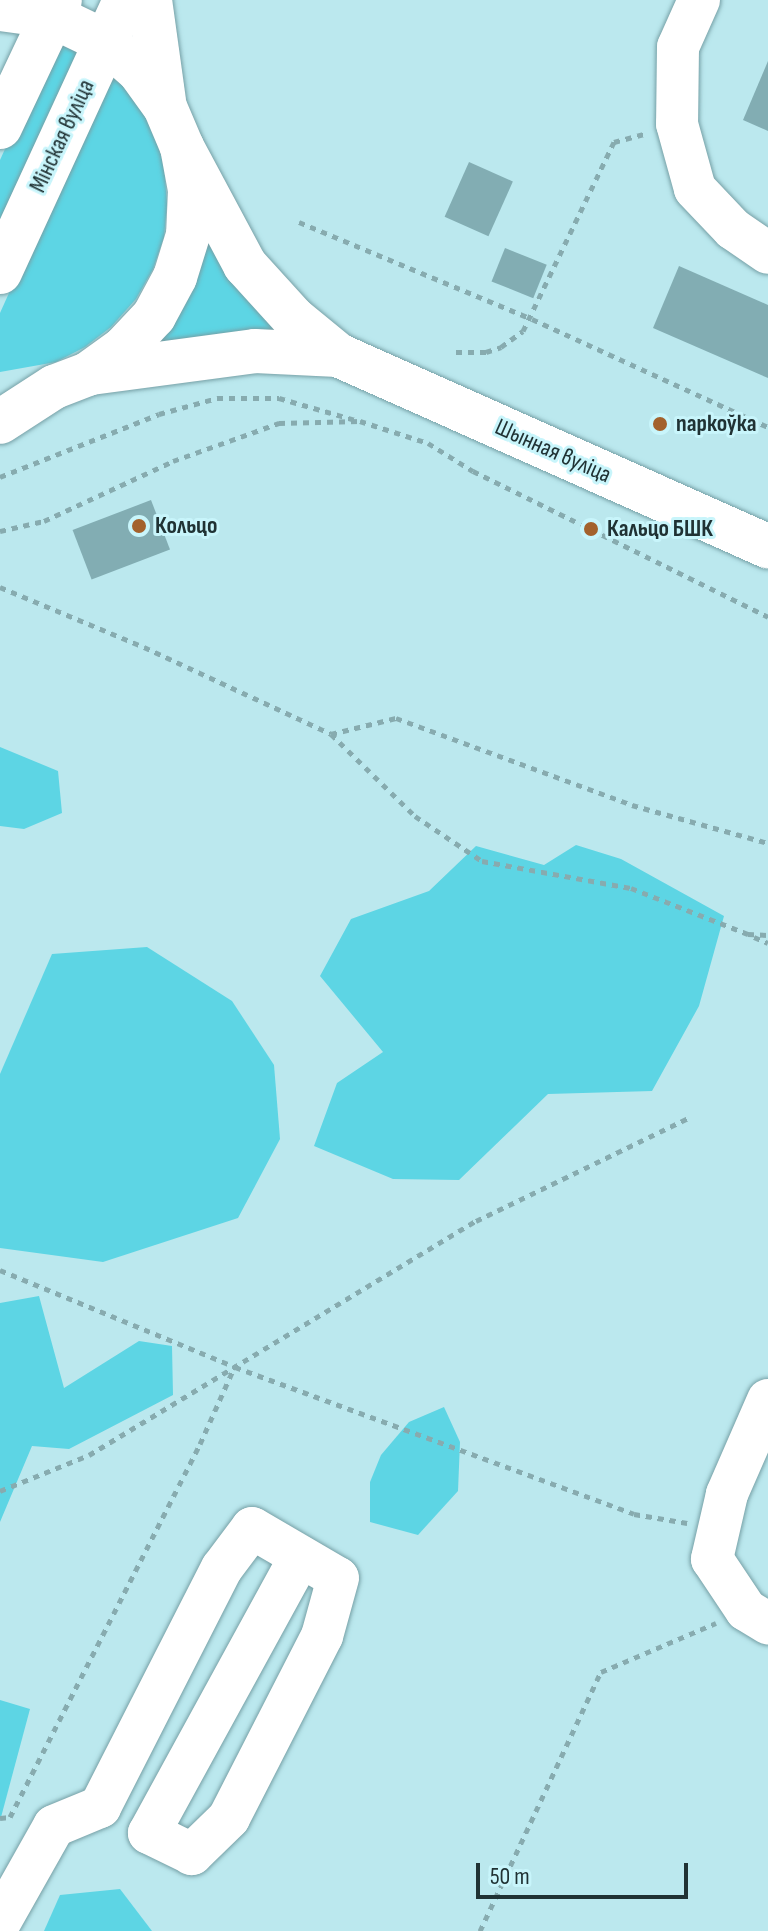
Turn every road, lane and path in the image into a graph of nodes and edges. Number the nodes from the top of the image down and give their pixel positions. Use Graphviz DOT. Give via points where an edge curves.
graph roads {
  1 [pos="125,0"];
  2 [pos="150,0"];
  3 [pos="699,0"];
  4 [pos="56,8"];
  5 [pos="0,9"];
  6 [pos="106,42"];
  7 [pos="165,107"];
  8 [pos="677,124"];
  9 [pos="0,127"];
  10 [pos="182,147"];
  11 [pos="299,222"];
  12 [pos="768,253"];
  13 [pos="0,272"];
  14 [pos="532,319"];
  15 [pos="456,352"];
  16 [pos="338,355"];
  17 [pos="71,381"];
  18 [pos="0,395"];
  19 [pos="360,421"];
  20 [pos="0,422"];
  21 [pos="768,427"];
  22 [pos="0,477"];
  23 [pos="0,531"];
  24 [pos="768,546"];
  25 [pos="0,587"];
  26 [pos="768,617"];
  27 [pos="331,734"];
  28 [pos="768,843"];
  29 [pos="748,934"];
  30 [pos="768,935"];
  31 [pos="768,943"];
  32 [pos="688,1118"];
  33 [pos="0,1270"];
  34 [pos="235,1367"];
  35 [pos="768,1400"];
  36 [pos="0,1491"];
  37 [pos="719,1529"];
  38 [pos="300,1557"];
  39 [pos="757,1617"];
  40 [pos="100,1807"];
  41 [pos="0,1818"];
  42 [pos="149,1833"];
  43 [pos="0,1922"];
  44 [pos="480,1931"];
  1 -- 6 [label="main road, Мінская вуліца"];
  2 -- 7 [label="main road"];
  3 -- 8 [label="lane" via="678,47"];
  4 -- 5 [label="main road"];
  4 -- 6 [label="main road"];
  4 -- 9 [label="main road"];
  6 -- 7 [label="main road" via="139,71"];
  6 -- 13 [label="main road, Мінская вуліца"];
  7 -- 10 [label="main road"];
  8 -- 12 [label="lane" via="695,189 733,229"];
  8 -- 14 [label="path" via="614,142"];
  10 -- 16 [label="main road, Шынная вуліца" via="245,265 293,318"];
  10 -- 17 [label="main road" via="190,190 188,235 175,277 124,348"];
  11 -- 14 [label="path"];
  14 -- 15 [label="path" via="501,347"];
  14 -- 21 [label="path"];
  16 -- 17 [label="main road, Шынная вуліца" via="255,351"];
  16 -- 24 [label="main road, Шынная вуліца"];
  17 -- 18 [label="main road, Шынная вуліца"];
  17 -- 20 [label="main road"];
  19 -- 22 [label="path" via="279,398 217,398 159,414"];
  19 -- 23 [label="path" via="279,423 173,461 44,521"];
  19 -- 26 [label="path" via="428,443 473,471"];
  25 -- 27 [label="path"];
  27 -- 28 [label="path" via="396,718 632,805"];
  27 -- 29 [label="path" via="415,816 482,861 631,888"];
  29 -- 30 [label="path"];
  29 -- 31 [label="path"];
  32 -- 34 [label="path" via="476,1221"];
  33 -- 34 [label="path"];
  34 -- 36 [label="path" via="89,1455"];
  34 -- 37 [label="path" via="634,1514"];
  34 -- 41 [label="path" via="10,1817"];
  35 -- 37 [label="lane" via="727,1494"];
  37 -- 39 [label="lane" via="712,1559"];
  38 -- 40 [label="lane" via="252,1528 222,1568"];
  38 -- 42 [label="lane"];
  38 -- 42 [label="lane" via="338,1578 322,1636 229,1818 192,1854"];
  39 -- 44 [label="path" via="601,1672"];
  40 -- 42 [label="lane"];
  40 -- 43 [label="lane" via="54,1826"];
}
